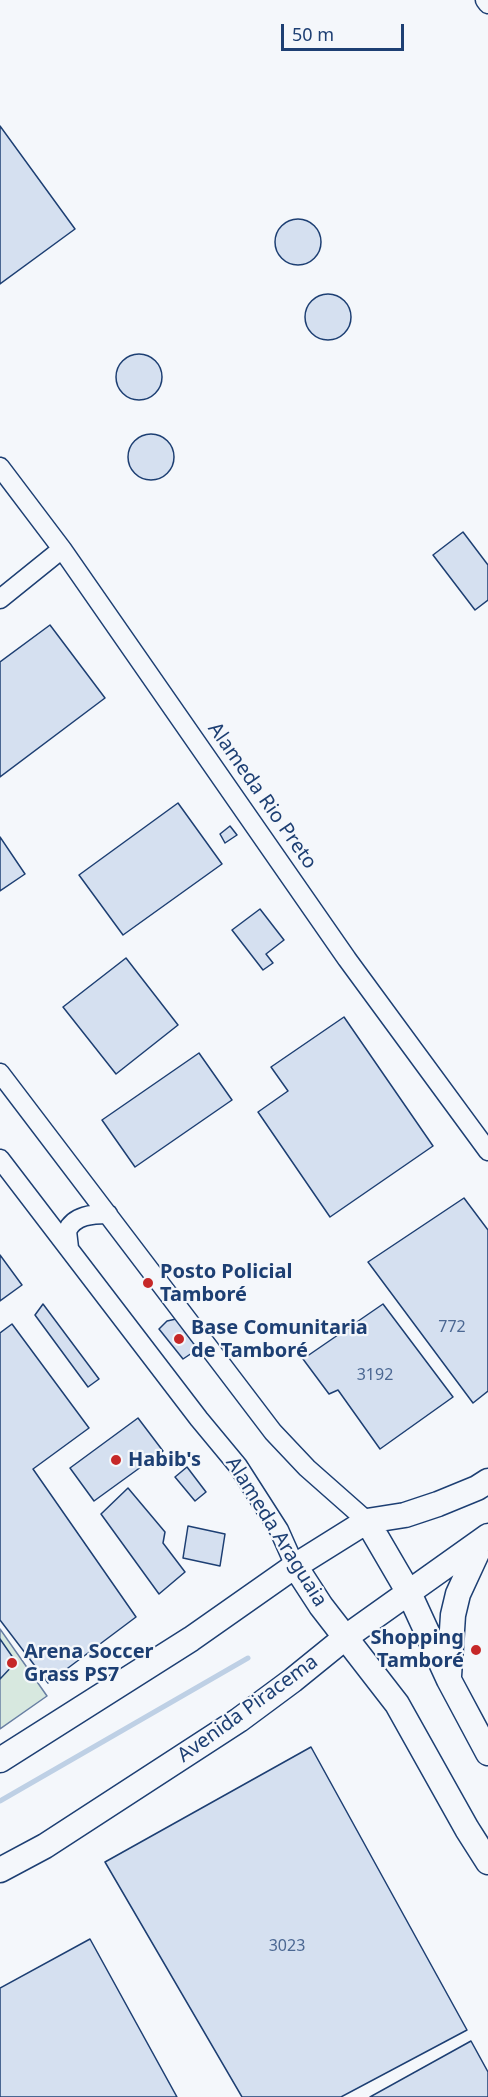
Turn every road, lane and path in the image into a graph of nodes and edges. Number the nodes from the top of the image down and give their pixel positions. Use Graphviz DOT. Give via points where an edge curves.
graph roads {
  1 [pos="485,0"];
  2 [pos="488,4"];
  3 [pos="0,467"];
  4 [pos="62,549"];
  5 [pos="0,598"];
  6 [pos="0,1073"];
  7 [pos="488,1151"];
  8 [pos="0,1159"];
  9 [pos="108,1214"];
  10 [pos="69,1248"];
  11 [pos="488,1481"];
  12 [pos="367,1521"];
  13 [pos="485,1538"];
  14 [pos="295,1566"];
  15 [pos="409,1593"];
  16 [pos="346,1637"];
  17 [pos="449,1680"];
  18 [pos="488,1753"];
  19 [pos="0,1760"];
  20 [pos="488,1822"];
  21 [pos="488,1860"];
  22 [pos="0,1870"];
  1 -- 2 [label="street"];
  3 -- 4 [label="street, Alameda Rio Preto"];
  4 -- 5 [label="street"];
  4 -- 7 [label="street, Alameda Rio Preto" via="341,950"];
  6 -- 9 [label="street"];
  8 -- 10 [label="street, Alameda Araguaia"];
  9 -- 10 [label="street" via="75,1221 67,1231"];
  9 -- 12 [label="street" via="273,1432"];
  10 -- 14 [label="street, Alameda Araguaia" via="238,1466 279,1530"];
  11 -- 12 [label="main road" via="405,1515"];
  12 -- 14 [label="main road"];
  12 -- 15 [label="main road"];
  13 -- 15 [label="main road, Avenida Piracema"];
  13 -- 17 [label="main road" via="458,1594"];
  14 -- 16 [label="main road, Alameda Araguaia"];
  14 -- 19 [label="main road" via="191,1639"];
  15 -- 16 [label="main road, Avenida Piracema"];
  15 -- 17 [label="main road"];
  16 -- 21 [label="main road, Alameda Araguaia" via="397,1704"];
  16 -- 22 [label="main road, Avenida Piracema" via="239,1720 45,1846"];
  17 -- 18 [label="main road"];
  20 -- 21 [label="main road" via="482,1836"];
}
